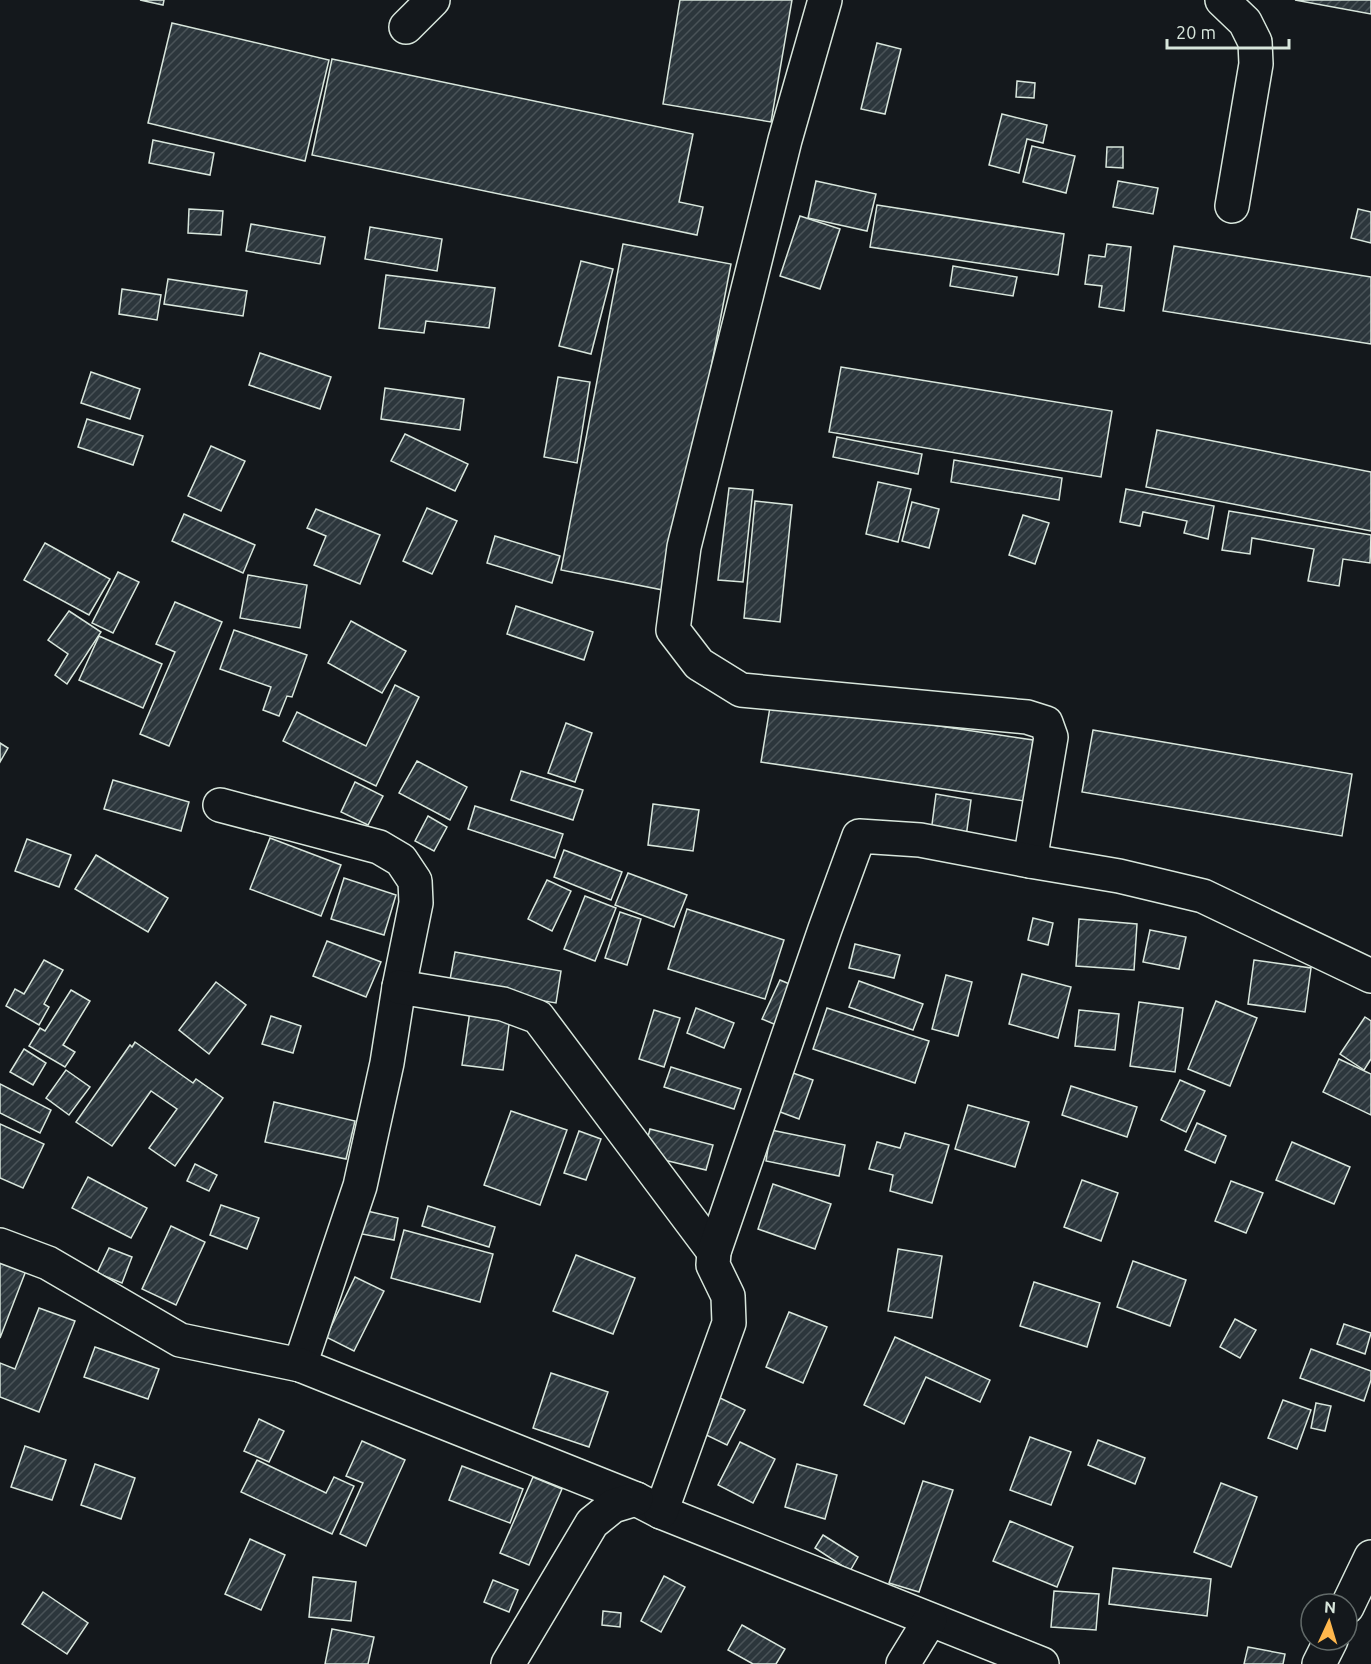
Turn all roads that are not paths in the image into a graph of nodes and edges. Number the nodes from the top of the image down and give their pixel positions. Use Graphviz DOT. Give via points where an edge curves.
graph roads {
  1 [pos="433,0"];
  2 [pos="825,0"];
  3 [pos="1222,0"];
  4 [pos="406,27"];
  5 [pos="1232,206"];
  6 [pos="220,805"];
  7 [pos="1030,861"];
  8 [pos="1371,976"];
  9 [pos="399,987"];
  10 [pos="0,1245"];
  11 [pos="714,1252"];
  12 [pos="300,1365"];
  13 [pos="648,1505"];
  14 [pos="1371,1557"];
  15 [pos="1354,1592"];
  16 [pos="930,1620"];
  17 [pos="508,1664"];
  18 [pos="903,1664"];
  19 [pos="1042,1664"];
  1 -- 4 [label="street"];
  2 -- 7 [label="street" via="785,140 684,547 672,630 699,664 741,690 1027,717 1046,723 1051,737"];
  3 -- 5 [label="street" via="1245,22 1256,42 1256,64"];
  6 -- 9 [label="street" via="379,847 401,860 415,880 416,903"];
  7 -- 8 [label="street" via="1203,896"];
  7 -- 11 [label="street" via="920,840 859,836"];
  9 -- 11 [label="street" via="503,1004 538,1017"];
  9 -- 12 [label="street" via="360,1186"];
  10 -- 12 [label="street" via="48,1263 180,1340"];
  11 -- 13 [label="street" via="713,1265 728,1296 729,1323"];
  12 -- 13 [label="street"];
  13 -- 16 [label="street"];
  13 -- 17 [label="street" via="613,1506 592,1522"];
  14 -- 15 [label="street"];
  16 -- 18 [label="street"];
  16 -- 19 [label="street"];
}
